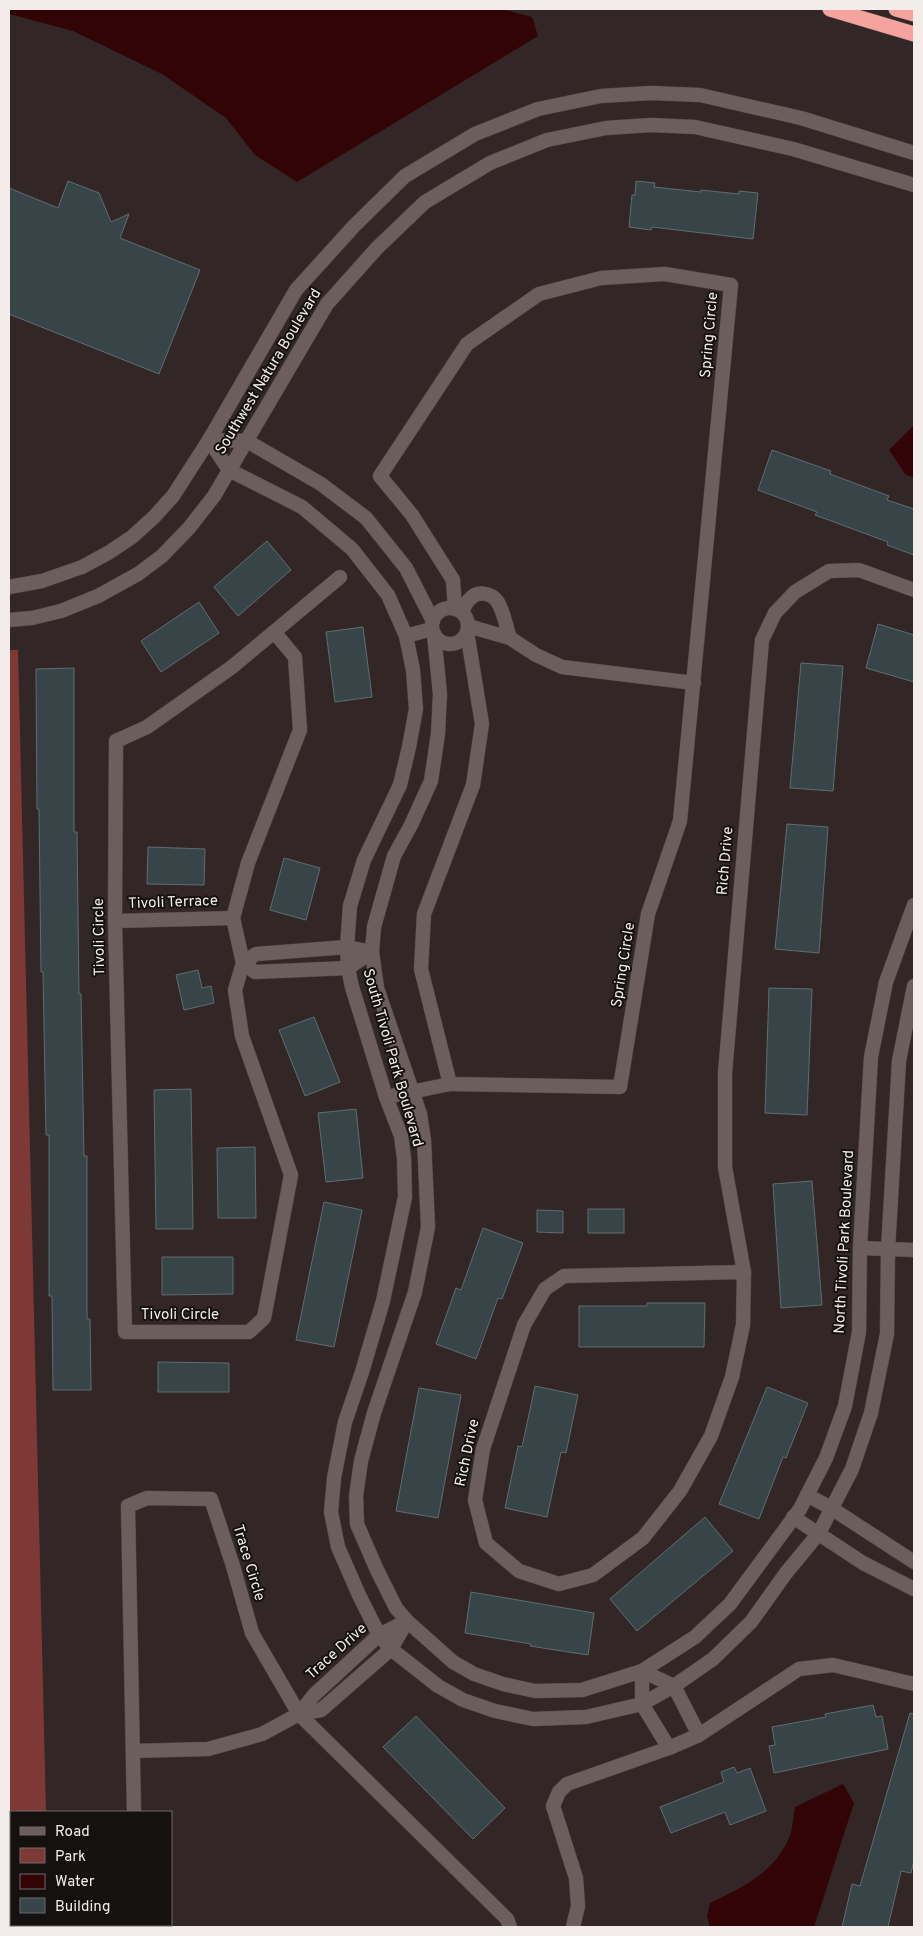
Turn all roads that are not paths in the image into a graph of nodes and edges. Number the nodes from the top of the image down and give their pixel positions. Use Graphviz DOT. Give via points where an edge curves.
graph roads {
  1 [pos="830,9"];
  2 [pos="896,9"];
  3 [pos="914,14"];
  4 [pos="914,34"];
  5 [pos="914,153"];
  6 [pos="914,185"];
  7 [pos="209,440"];
  8 [pos="247,441"];
  9 [pos="229,470"];
  10 [pos="340,578"];
  11 [pos="9,587"];
  12 [pos="914,590"];
  13 [pos="458,610"];
  14 [pos="9,620"];
  15 [pos="433,628"];
  16 [pos="467,629"];
  17 [pos="275,633"];
  18 [pos="406,636"];
  19 [pos="510,638"];
  20 [pos="694,683"];
  21 [pos="914,905"];
  22 [pos="233,918"];
  23 [pos="115,921"];
  24 [pos="347,947"];
  25 [pos="372,952"];
  26 [pos="243,963"];
  27 [pos="348,968"];
  28 [pos="914,986"];
  29 [pos="450,1084"];
  30 [pos="412,1092"];
  31 [pos="386,1097"];
  32 [pos="860,1248"];
  33 [pos="888,1249"];
  34 [pos="914,1250"];
  35 [pos="744,1272"];
  36 [pos="807,1495"];
  37 [pos="831,1508"];
  38 [pos="794,1518"];
  39 [pos="819,1533"];
  40 [pos="914,1562"];
  41 [pos="914,1589"];
  42 [pos="407,1621"];
  43 [pos="379,1636"];
  44 [pos="391,1649"];
  45 [pos="642,1671"];
  46 [pos="914,1684"];
  47 [pos="674,1686"];
  48 [pos="642,1704"];
  49 [pos="299,1714"];
  50 [pos="700,1735"];
  51 [pos="669,1748"];
  52 [pos="133,1751"];
  53 [pos="134,1811"];
  54 [pos="510,1927"];
  55 [pos="573,1927"];
  1 -- 4 [label="highway"];
  2 -- 3 [label="highway"];
  5 -- 7 [label="street, Southwest Natura Boulevard" via="801,118 700,95 661,93 602,96 538,109 475,134 405,176 296,290"];
  6 -- 8 [label="street, Southwest Natura Boulevard" via="793,149 695,127 606,128 547,140 490,163 425,202 377,248 327,304"];
  7 -- 8 [label="street, South Tivoli Park Boulevard"];
  7 -- 9 [label="street, South Tivoli Park Boulevard"];
  7 -- 11 [label="street, Southwest Natura Boulevard" via="173,496 132,537 82,567 42,581"];
  8 -- 9 [label="street, Southwest Natura Boulevard"];
  8 -- 15 [label="street, South Tivoli Park Boulevard" via="321,484 366,518 406,568"];
  9 -- 14 [label="street, Southwest Natura Boulevard" via="189,528 162,556 138,574 98,596 61,611"];
  9 -- 18 [label="street, South Tivoli Park Boulevard" via="302,507 352,549 388,595"];
  10 -- 17 [label="street, Tivoli Circle"];
  12 -- 35 [label="street, Rich Drive" via="859,570 830,571 795,592 775,613 762,640 725,1073 725,1167"];
  13 -- 15 [label="street" via="438,612"];
  13 -- 16 [label="street" via="467,621"];
  13 -- 19 [label="street" via="475,595 484,593 492,596 498,602"];
  13 -- 20 [label="street, Spring Circle" via="453,580 412,515 380,476 467,344 538,294 601,278 665,274 731,285"];
  15 -- 16 [label="street" via="438,639 448,644 460,641"];
  15 -- 18 [label="street"];
  15 -- 25 [label="street, South Tivoli Park Boulevard" via="440,694 431,781 394,856 374,926"];
  16 -- 19 [label="street"];
  16 -- 29 [label="street" via="482,724 473,785 424,914 421,969"];
  17 -- 22 [label="street, Tivoli Circle" via="295,657 300,730 248,862"];
  17 -- 23 [label="street, Tivoli Circle" via="147,727 116,741"];
  18 -- 24 [label="street, South Tivoli Park Boulevard" via="416,709 409,747 400,785 364,860 350,906"];
  19 -- 20 [label="street" via="536,656 562,668"];
  20 -- 29 [label="street, Spring Circle" via="680,821 648,914 620,1087"];
  21 -- 32 [label="street, North Tivoli Park Boulevard" via="886,982 871,1057"];
  22 -- 23 [label="street, Tivoli Terrace"];
  22 -- 26 [label="street, Tivoli Circle"];
  23 -- 26 [label="street, Tivoli Circle" via="125,1332 249,1332 264,1318 291,1175 242,1036 235,990"];
  24 -- 25 [label="street"];
  24 -- 26 [label="street" via="256,954"];
  24 -- 27 [label="street, South Tivoli Park Boulevard"];
  25 -- 27 [label="street"];
  25 -- 30 [label="street, South Tivoli Park Boulevard" via="377,988"];
  26 -- 27 [label="street" via="255,972"];
  27 -- 31 [label="street, South Tivoli Park Boulevard"];
  28 -- 33 [label="street" via="898,1061"];
  29 -- 30 [label="street, Spring Circle"];
  30 -- 31 [label="street, Spring Circle"];
  30 -- 42 [label="street, South Tivoli Park Boulevard" via="424,1140 428,1226 415,1292 374,1413 361,1461 356,1496 357,1524 396,1608"];
  31 -- 43 [label="street, South Tivoli Park Boulevard" via="400,1136 405,1197 382,1301 345,1422 331,1512 338,1547"];
  32 -- 33 [label="street"];
  32 -- 36 [label="street, North Tivoli Park Boulevard" via="859,1332 845,1406 826,1458"];
  33 -- 34 [label="street"];
  33 -- 37 [label="street" via="887,1334 871,1413 852,1469"];
  35 -- 35 [label="street, Rich Drive" via="743,1325 732,1377 711,1436 680,1491 643,1538 593,1575 558,1584 519,1571 486,1542 475,1500 483,1449 502,1388 524,1325 545,1289 564,1276"];
  36 -- 37 [label="street"];
  36 -- 38 [label="street, North Tivoli Park Boulevard"];
  37 -- 39 [label="street"];
  37 -- 40 [label="street"];
  38 -- 39 [label="street"];
  38 -- 45 [label="street, North Tivoli Park Boulevard" via="730,1604 695,1637"];
  39 -- 41 [label="street" via="863,1563"];
  39 -- 47 [label="street" via="751,1622 712,1659"];
  42 -- 43 [label="street, Trace Drive"];
  42 -- 44 [label="street, Trace Drive"];
  42 -- 45 [label="street, North Tivoli Park Boulevard" via="453,1662 474,1674 535,1691 582,1690"];
  43 -- 44 [label="street, South Tivoli Park Boulevard"];
  43 -- 49 [label="street, Trace Drive" via="314,1695"];
  44 -- 48 [label="street" via="438,1686 463,1700 495,1711 533,1719 586,1718"];
  44 -- 49 [label="street, Trace Drive" via="321,1710"];
  45 -- 47 [label="street"];
  45 -- 48 [label="street"];
  46 -- 50 [label="street" via="833,1665 799,1669"];
  47 -- 48 [label="street"];
  47 -- 50 [label="street"];
  48 -- 51 [label="street"];
  49 -- 52 [label="street, Trace Drive" via="262,1734 208,1749"];
  49 -- 52 [label="street, Trace Circle" via="252,1633 211,1499 147,1498 128,1506"];
  49 -- 54 [label="street, Trace Circle" via="507,1919"];
  50 -- 51 [label="street"];
  51 -- 55 [label="street" via="567,1784 559,1792 553,1806 576,1878 578,1906"];
  52 -- 53 [label="street, Trace Circle"];
}
